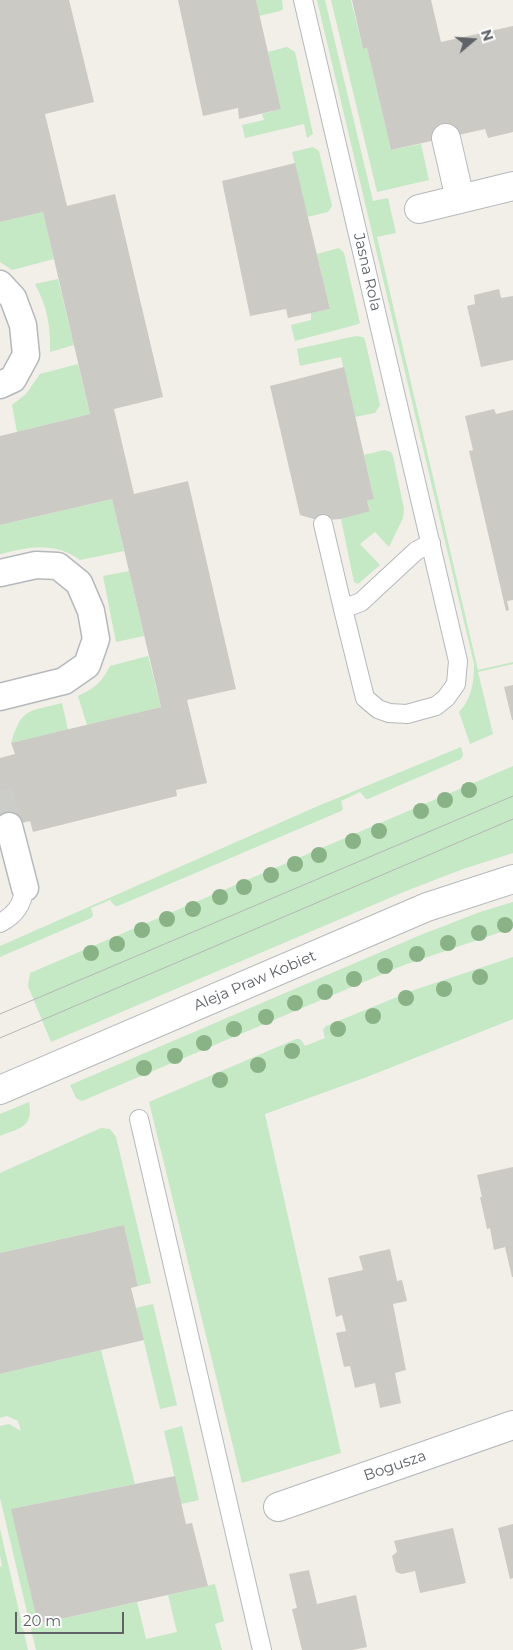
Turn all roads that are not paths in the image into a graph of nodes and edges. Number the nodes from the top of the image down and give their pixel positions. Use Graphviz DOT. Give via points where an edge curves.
graph roads {
  1 [pos="303,0"];
  2 [pos="446,138"];
  3 [pos="513,186"];
  4 [pos="460,199"];
  5 [pos="419,209"];
  6 [pos="0,284"];
  7 [pos="0,385"];
  8 [pos="323,524"];
  9 [pos="431,544"];
  10 [pos="0,573"];
  11 [pos="343,609"];
  12 [pos="0,697"];
  13 [pos="9,826"];
  14 [pos="513,879"];
  15 [pos="25,888"];
  16 [pos="0,923"];
  17 [pos="0,1090"];
  18 [pos="139,1119"];
  19 [pos="513,1425"];
  20 [pos="278,1507"];
  21 [pos="262,1650"];
  1 -- 9 [label="lane, Jasna Rola"];
  2 -- 4 [label="street"];
  3 -- 4 [label="street"];
  4 -- 5 [label="street"];
  6 -- 7 [label="street" via="13,298 23,325 26,355 12,380"];
  8 -- 11 [label="lane, Jasna Rola"];
  9 -- 11 [label="lane" via="416,551 362,602"];
  9 -- 11 [label="lane, Jasna Rola" via="458,661 456,684 436,706 407,714 389,713 365,698"];
  10 -- 12 [label="street" via="36,565 58,566 78,583 91,611 96,640 87,665 64,680"];
  13 -- 15 [label="street"];
  14 -- 17 [label="street, Aleja Praw Kobiet" via="428,907"];
  15 -- 16 [label="lane" via="16,912"];
  18 -- 21 [label="lane"];
  19 -- 20 [label="street, Bogusza"];
}
